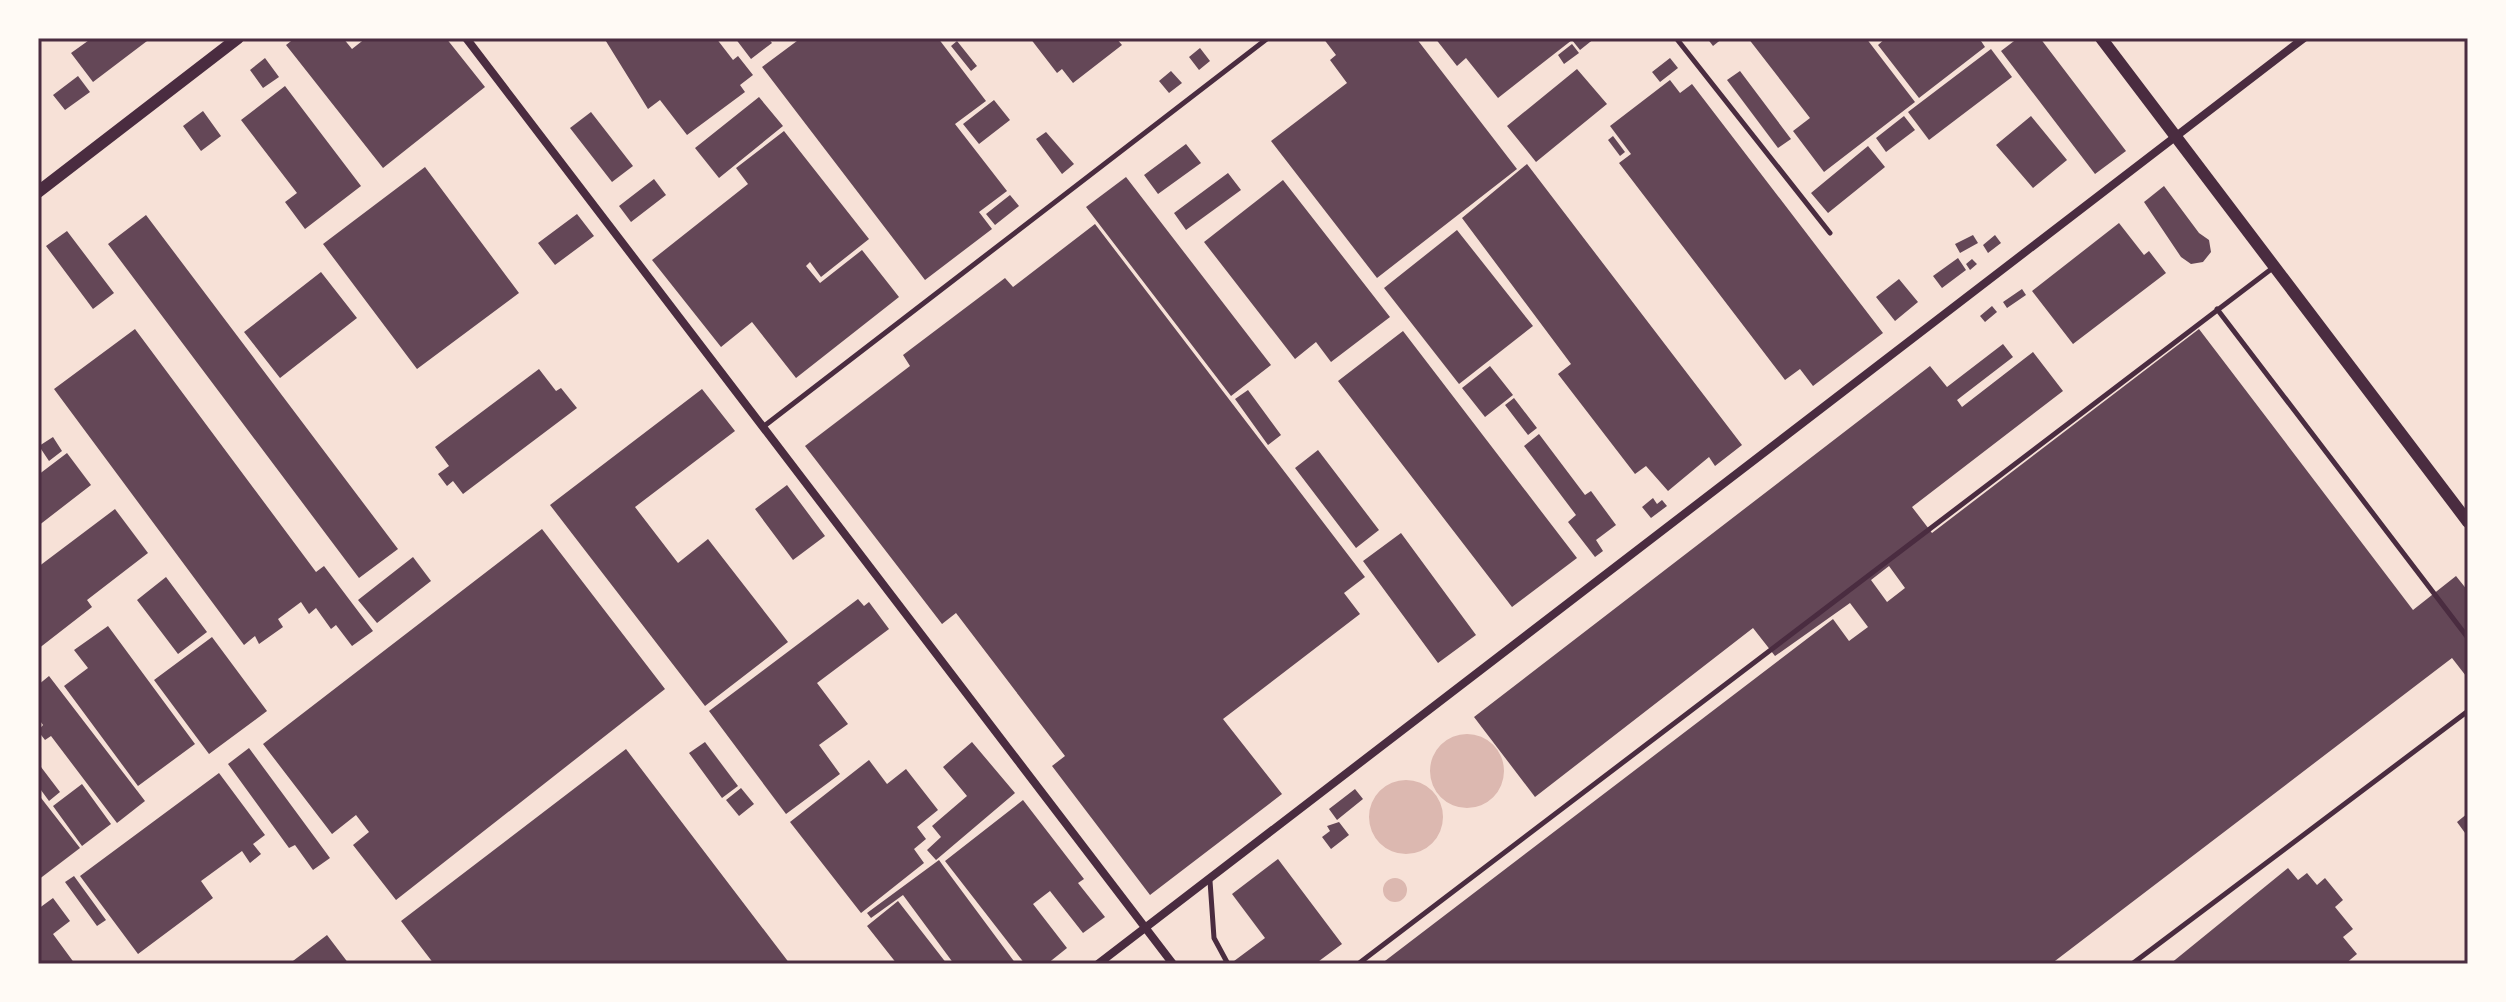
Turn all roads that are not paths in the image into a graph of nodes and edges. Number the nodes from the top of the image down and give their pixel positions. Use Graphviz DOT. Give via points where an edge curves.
graph roads {
  1 [pos="238,38"];
  2 [pos="466,38"];
  3 [pos="1268,38"];
  4 [pos="1676,38"];
  5 [pos="2101,38"];
  6 [pos="2304,38"];
  7 [pos="2175,135"];
  8 [pos="38,192"];
  9 [pos="1830,233"];
  10 [pos="2274,266"];
  11 [pos="2217,309"];
  12 [pos="763,427"];
  13 [pos="2468,522"];
  14 [pos="2468,638"];
  15 [pos="2468,711"];
  16 [pos="1210,881"];
  17 [pos="1145,928"];
  18 [pos="1098,964"];
  19 [pos="1173,964"];
  20 [pos="1228,964"];
  21 [pos="1358,964"];
  22 [pos="2132,964"];
  1 -- 8 [label="street"];
  2 -- 12 [label="street"];
  3 -- 12 [label="lane"];
  4 -- 9 [label="lane"];
  5 -- 7 [label="street"];
  6 -- 7 [label="street"];
  7 -- 10 [label="street"];
  7 -- 16 [label="street"];
  10 -- 11 [label="lane"];
  10 -- 13 [label="street"];
  11 -- 14 [label="lane"];
  11 -- 21 [label="lane"];
  12 -- 17 [label="street"];
  15 -- 22 [label="lane"];
  16 -- 17 [label="street"];
  16 -- 20 [label="lane" via="1214,938"];
  17 -- 18 [label="street"];
  17 -- 19 [label="street"];
}
